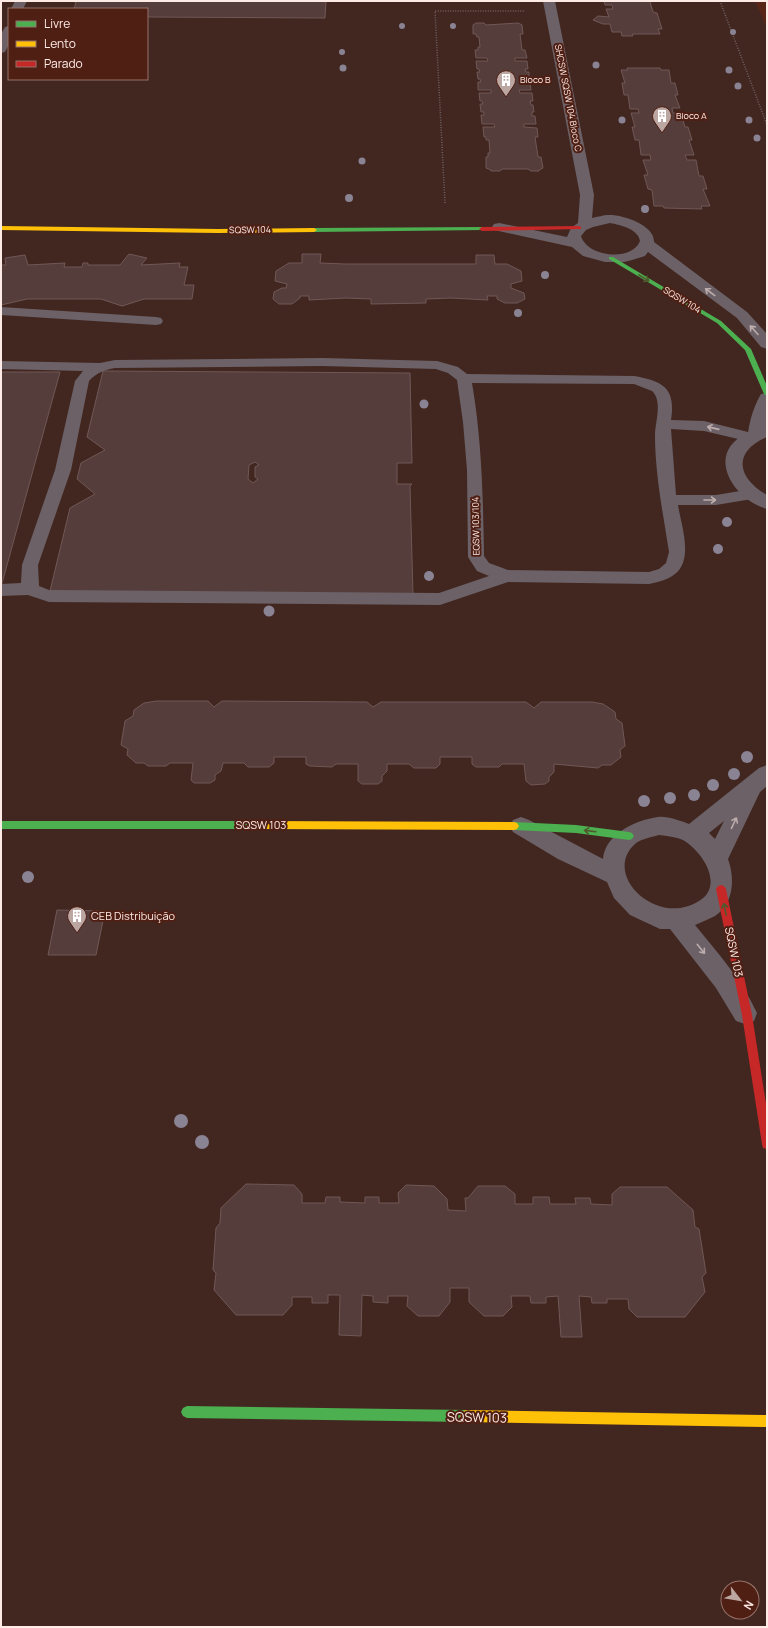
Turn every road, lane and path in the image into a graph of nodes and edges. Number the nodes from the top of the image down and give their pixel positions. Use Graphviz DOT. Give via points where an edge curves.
graph roads {
  1 [pos="720,1"];
  2 [pos="550,6"];
  3 [pos="8,32"];
  4 [pos="1,49"];
  5 [pos="767,125"];
  6 [pos="587,195"];
  7 [pos="628,223"];
  8 [pos="582,226"];
  9 [pos="499,227"];
  10 [pos="1,228"];
  11 [pos="446,228"];
  12 [pos="577,244"];
  13 [pos="647,244"];
  14 [pos="611,258"];
  15 [pos="1,311"];
  16 [pos="156,321"];
  17 [pos="767,345"];
  18 [pos="748,348"];
  19 [pos="1,365"];
  20 [pos="100,366"];
  21 [pos="464,378"];
  22 [pos="767,394"];
  23 [pos="767,398"];
  24 [pos="663,424"];
  25 [pos="758,434"];
  26 [pos="671,500"];
  27 [pos="761,501"];
  28 [pos="507,576"];
  29 [pos="30,588"];
  30 [pos="1,590"];
  31 [pos="759,780"];
  32 [pos="1,824"];
  33 [pos="521,826"];
  34 [pos="692,834"];
  35 [pos="629,836"];
  36 [pos="717,858"];
  37 [pos="613,874"];
  38 [pos="721,889"];
  39 [pos="676,919"];
  40 [pos="747,1015"];
  41 [pos="767,1144"];
  42 [pos="187,1412"];
  43 [pos="767,1421"];
  1 -- 5 [label="path"];
  2 -- 6 [label="street, SHCSW SQSW 104 Bloco C"];
  2 -- 11 [label="path" via="435,11"];
  3 -- 4 [label="street"];
  6 -- 7 [label="street"];
  6 -- 8 [label="street, SHCSW SQSW 104 Bloco C"];
  7 -- 8 [label="street" via="610,220"];
  7 -- 13 [label="street" via="643,232"];
  8 -- 9 [label="street, SQSW 104"];
  8 -- 12 [label="street, SHCSW SQSW 104 Bloco C" via="575,233"];
  9 -- 11 [label="street, SQSW 104"];
  9 -- 12 [label="street, SQSW 104"];
  10 -- 11 [label="street, SQSW 104" via="218,231"];
  12 -- 14 [label="street" via="590,254"];
  13 -- 14 [label="street" via="644,249 630,256"];
  17 -- 13 [label="street, SQSW 104, one-way" via="742,316"];
  14 -- 18 [label="street, SQSW 104, one-way" via="719,322"];
  15 -- 16 [label="lane"];
  17 -- 18 [label="street, SQSW 104"];
  18 -- 22 [label="street, SQSW 104"];
  19 -- 20 [label="lane"];
  20 -- 21 [label="lane" via="314,362 437,365 453,370"];
  20 -- 29 [label="lane" via="86,375 82,381 63,470 30,565"];
  21 -- 24 [label="lane, EQSW 103/104" via="647,382 663,394 666,401"];
  21 -- 28 [label="lane, EQSW 103/104" via="475,470 476,556 483,567"];
  23 -- 25 [label="street" via="758,420"];
  25 -- 24 [label="lane, one-way" via="704,426"];
  24 -- 26 [label="lane, EQSW 103/104" via="666,474"];
  25 -- 27 [label="street" via="743,442 734,452 732,464 736,477 745,489"];
  26 -- 27 [label="lane, one-way"];
  26 -- 28 [label="lane, EQSW 103/104" via="677,560 673,568 667,572 650,578"];
  28 -- 29 [label="lane" via="440,599 49,596 38,595"];
  29 -- 30 [label="lane"];
  31 -- 34 [label="street"];
  36 -- 31 [label="street, one-way"];
  32 -- 33 [label="street, SQSW 103"];
  35 -- 33 [label="street, SQSW 103, one-way" via="576,829"];
  33 -- 37 [label="street, SQSW 103" via="566,852"];
  34 -- 35 [label="street" via="658,826 642,829"];
  34 -- 36 [label="street"];
  35 -- 37 [label="street" via="618,846 613,860"];
  36 -- 38 [label="street" via="722,874"];
  37 -- 39 [label="street" via="619,890 631,903 647,914"];
  38 -- 39 [label="street" via="714,903 701,913"];
  40 -- 38 [label="street, SQSW 103, one-way"];
  39 -- 40 [label="street, SQSW 103, one-way" via="725,980"];
  40 -- 41 [label="street, SQSW 103"];
  42 -- 43 [label="street, SQSW 103"];
}
